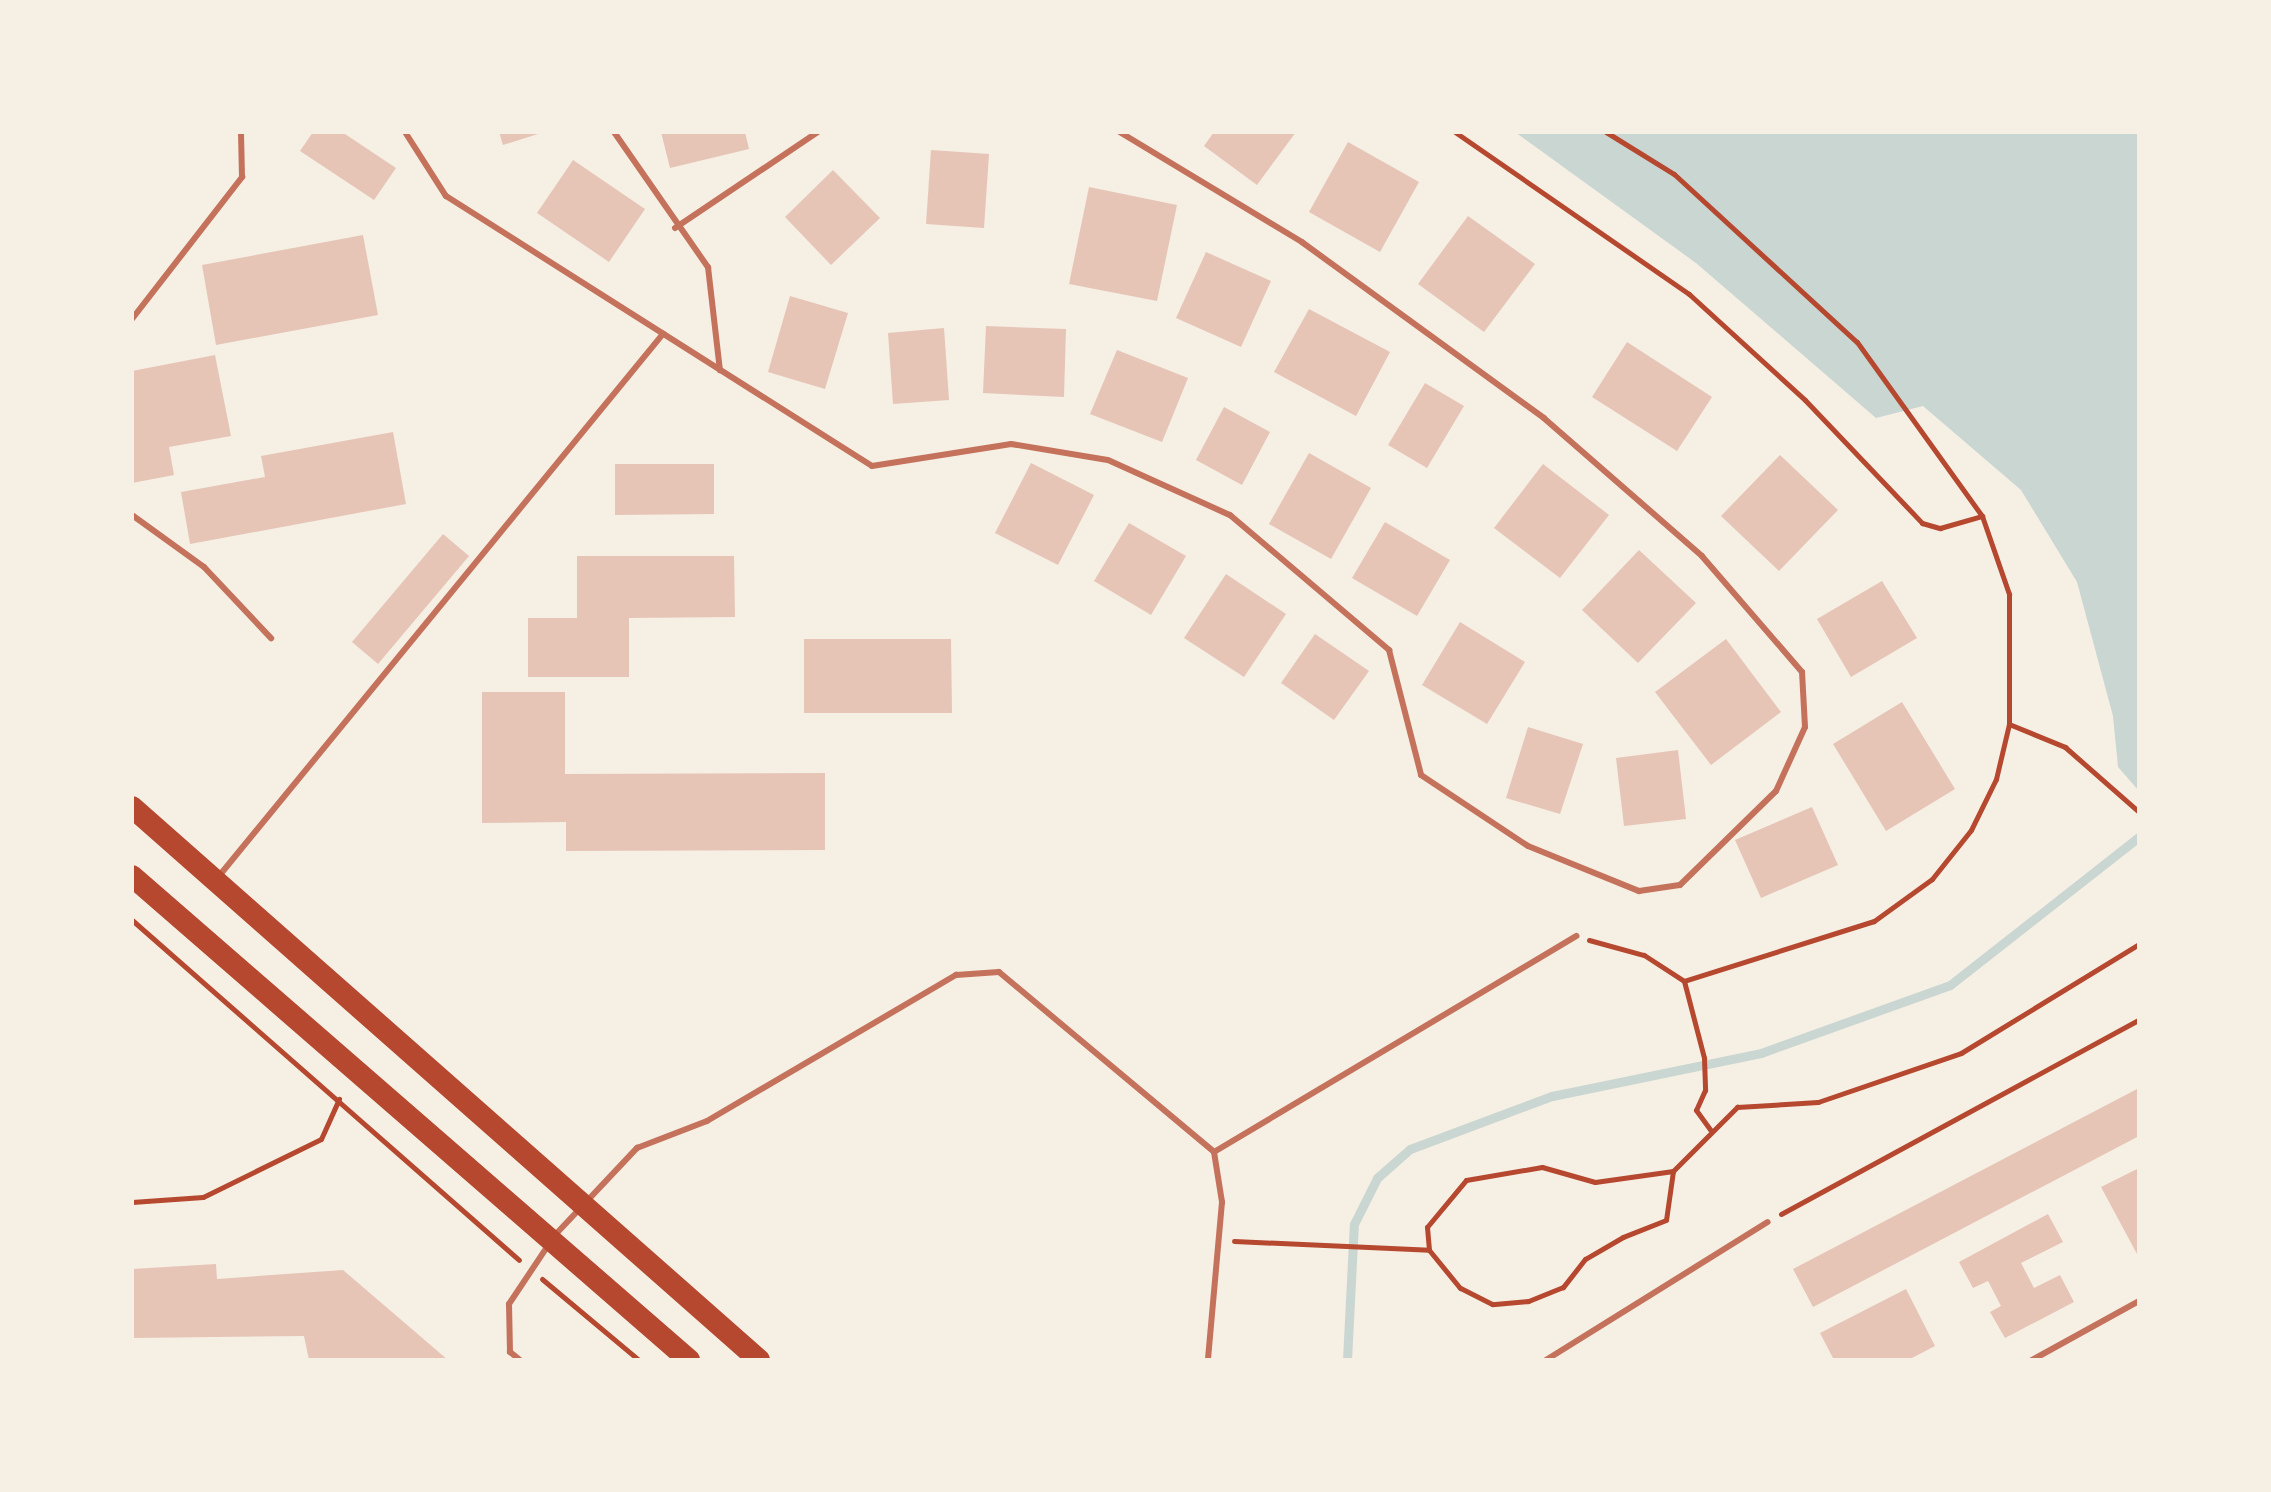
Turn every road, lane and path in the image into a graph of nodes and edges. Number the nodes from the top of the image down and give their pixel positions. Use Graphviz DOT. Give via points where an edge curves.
graph roads {
  1 [pos="241,132"];
  2 [pos="405,132"];
  3 [pos="614,132"];
  4 [pos="818,132"];
  5 [pos="1120,132"];
  6 [pos="1455,132"];
  7 [pos="1606,132"];
  8 [pos="675,228"];
  9 [pos="132,319"];
  10 [pos="663,334"];
  11 [pos="720,370"];
  12 [pos="132,515"];
  13 [pos="1982,516"];
  14 [pos="271,638"];
  15 [pos="2009,724"];
  16 [pos="132,807"];
  17 [pos="2139,812"];
  18 [pos="132,876"];
  19 [pos="212,884"];
  20 [pos="132,920"];
  21 [pos="1576,936"];
  22 [pos="2139,944"];
  23 [pos="1684,981"];
  24 [pos="2139,1020"];
  25 [pos="351,1074"];
  26 [pos="338,1100"];
  27 [pos="1710,1130"];
  28 [pos="1214,1152"];
  29 [pos="1673,1171"];
  30 [pos="580,1201"];
  31 [pos="132,1202"];
  32 [pos="1768,1222"];
  33 [pos="1219,1240"];
  34 [pos="550,1241"];
  35 [pos="1429,1250"];
  36 [pos="531,1270"];
  37 [pos="2139,1301"];
  38 [pos="520,1360"];
  39 [pos="639,1360"];
  40 [pos="689,1360"];
  41 [pos="759,1360"];
  42 [pos="1208,1360"];
  43 [pos="1546,1360"];
  44 [pos="2032,1360"];
  1 -- 9 [label="lane" via="242,177"];
  2 -- 10 [label="lane" via="446,196"];
  3 -- 8 [label="lane"];
  4 -- 8 [label="lane"];
  5 -- 11 [label="lane" via="1302,242 1544,418 1702,556 1802,672 1805,727 1776,791 1680,885 1639,891 1528,846 1421,775 1389,650 1230,515 1108,460 1011,444 872,466"];
  6 -- 13 [label="path" via="1689,294 1805,400 1922,523 1940,528"];
  7 -- 13 [label="path" via="1674,174 1764,250 1857,342"];
  8 -- 11 [label="lane" via="708,267"];
  10 -- 11 [label="lane"];
  10 -- 19 [label="lane"];
  12 -- 14 [label="lane" via="204,567"];
  13 -- 15 [label="path" via="2009,594"];
  15 -- 17 [label="path" via="2065,747 2106,777"];
  15 -- 23 [label="path" via="1990,792 1932,879 1874,921"];
  16 -- 19 [label="highway"];
  18 -- 25 [label="highway"];
  19 -- 30 [label="highway"];
  20 -- 26 [label="path"];
  21 -- 23 [label="path" via="1644,955"];
  21 -- 28 [label="lane"];
  22 -- 27 [label="path" via="1961,1053 1818,1102 1737,1107"];
  23 -- 27 [label="path" via="1705,1090 1696,1110"];
  24 -- 32 [label="path"];
  25 -- 26 [label="path"];
  25 -- 34 [label="highway"];
  26 -- 31 [label="path" via="321,1139 203,1197"];
  26 -- 36 [label="path"];
  27 -- 29 [label="path"];
  28 -- 30 [label="lane" via="999,972 956,975 707,1121 637,1148"];
  28 -- 33 [label="lane"];
  29 -- 35 [label="path" via="1595,1182 1542,1167 1466,1180 1427,1227"];
  29 -- 35 [label="path" via="1666,1220 1585,1259 1563,1287 1528,1301 1492,1304 1460,1288"];
  30 -- 34 [label="lane"];
  30 -- 41 [label="highway"];
  32 -- 43 [label="lane"];
  33 -- 35 [label="path"];
  33 -- 42 [label="lane"];
  34 -- 36 [label="lane"];
  34 -- 40 [label="highway"];
  36 -- 38 [label="lane" via="509,1304 510,1352"];
  36 -- 39 [label="path"];
  37 -- 44 [label="lane"];
}
